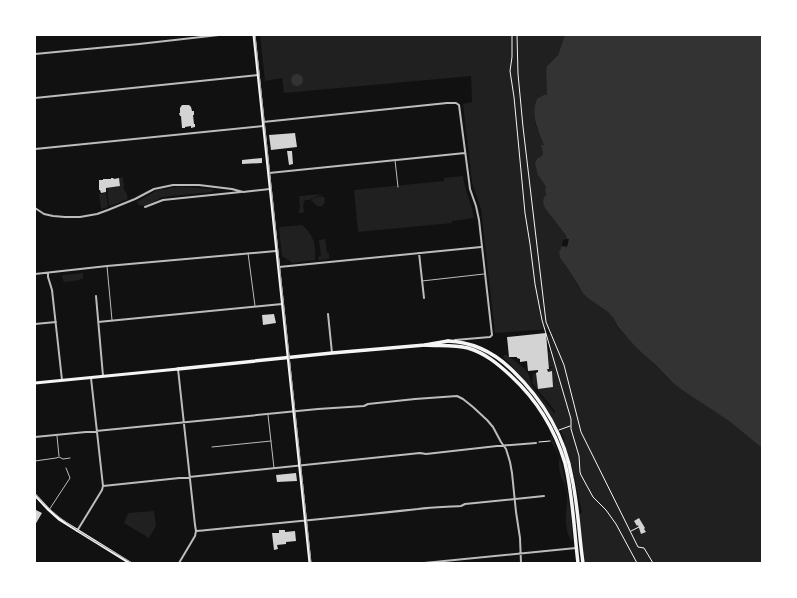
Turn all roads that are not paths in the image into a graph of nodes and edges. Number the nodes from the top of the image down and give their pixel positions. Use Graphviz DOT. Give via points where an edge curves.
graph roads {
  1 [pos="219,35"];
  2 [pos="254,35"];
  3 [pos="35,54"];
  4 [pos="258,75"];
  5 [pos="35,98"];
  6 [pos="263,122"];
  7 [pos="263,126"];
  8 [pos="35,148"];
  9 [pos="465,153"];
  10 [pos="395,160"];
  11 [pos="268,173"];
  12 [pos="398,187"];
  13 [pos="270,189"];
  14 [pos="243,192"];
  15 [pos="145,206"];
  16 [pos="35,208"];
  17 [pos="481,247"];
  18 [pos="276,250"];
  19 [pos="248,253"];
  20 [pos="419,253"];
  21 [pos="107,266"];
  22 [pos="278,267"];
  23 [pos="48,273"];
  24 [pos="35,274"];
  25 [pos="485,274"];
  26 [pos="422,281"];
  27 [pos="96,296"];
  28 [pos="424,298"];
  29 [pos="282,304"];
  30 [pos="255,306"];
  31 [pos="328,314"];
  32 [pos="112,321"];
  33 [pos="56,322"];
  34 [pos="98,322"];
  35 [pos="35,324"];
  36 [pos="448,341"];
  37 [pos="425,345"];
  38 [pos="332,353"];
  39 [pos="288,357"];
  40 [pos="178,369"];
  41 [pos="104,376"];
  42 [pos="91,377"];
  43 [pos="62,380"];
  44 [pos="35,383"];
  45 [pos="294,412"];
  46 [pos="268,414"];
  47 [pos="184,423"];
  48 [pos="97,431"];
  49 [pos="57,434"];
  50 [pos="35,437"];
  51 [pos="271,441"];
  52 [pos="537,442"];
  53 [pos="503,445"];
  54 [pos="212,447"];
  55 [pos="59,457"];
  56 [pos="70,458"];
  57 [pos="35,461"];
  58 [pos="300,466"];
  59 [pos="66,468"];
  60 [pos="274,468"];
  61 [pos="189,477"];
  62 [pos="103,486"];
  63 [pos="35,495"];
  64 [pos="544,496"];
  65 [pos="514,499"];
  66 [pos="49,510"];
  67 [pos="305,520"];
  68 [pos="77,531"];
  69 [pos="196,531"];
  70 [pos="576,548"];
  71 [pos="520,553"];
  72 [pos="583,562"];
  73 [pos="130,563"];
  74 [pos="179,563"];
  75 [pos="310,563"];
  76 [pos="424,563"];
  77 [pos="521,563"];
  78 [pos="578,563"];
  1 -- 3 [label="street"];
  2 -- 4 [label="main road"];
  4 -- 5 [label="street"];
  4 -- 6 [label="main road"];
  6 -- 7 [label="main road"];
  6 -- 9 [label="street" via="456,103 459,105"];
  7 -- 8 [label="street"];
  7 -- 11 [label="main road"];
  9 -- 10 [label="street"];
  9 -- 17 [label="street" via="469,181 478,213"];
  10 -- 11 [label="street"];
  10 -- 12 [label="lane"];
  11 -- 13 [label="main road"];
  13 -- 14 [label="street"];
  13 -- 18 [label="main road"];
  14 -- 15 [label="street" via="163,200"];
  14 -- 16 [label="street" via="199,185 173,185 154,189 118,206 85,216 53,216"];
  17 -- 20 [label="street"];
  17 -- 25 [label="street"];
  18 -- 19 [label="street"];
  18 -- 22 [label="main road"];
  19 -- 21 [label="street"];
  19 -- 30 [label="lane"];
  20 -- 22 [label="street"];
  20 -- 26 [label="street"];
  21 -- 23 [label="street"];
  21 -- 32 [label="lane"];
  22 -- 29 [label="main road"];
  23 -- 24 [label="street"];
  23 -- 33 [label="street"];
  25 -- 26 [label="lane"];
  25 -- 36 [label="street" via="492,335"];
  26 -- 28 [label="street"];
  27 -- 34 [label="street"];
  29 -- 30 [label="street"];
  29 -- 39 [label="main road"];
  30 -- 32 [label="street"];
  31 -- 38 [label="street"];
  32 -- 34 [label="street"];
  33 -- 35 [label="street"];
  33 -- 43 [label="street"];
  34 -- 41 [label="street"];
  36 -- 37 [label="main road"];
  36 -- 72 [label="main road" via="469,344 497,357 531,389 546,410 569,463 576,498"];
  37 -- 38 [label="main road"];
  37 -- 70 [label="main road" via="456,346 494,361 526,392 541,412 559,447 564,463"];
  38 -- 39 [label="main road"];
  39 -- 40 [label="main road"];
  39 -- 45 [label="main road"];
  40 -- 41 [label="main road"];
  40 -- 47 [label="street"];
  41 -- 42 [label="main road"];
  42 -- 43 [label="main road"];
  42 -- 48 [label="street"];
  43 -- 44 [label="main road"];
  45 -- 46 [label="street"];
  45 -- 53 [label="street" via="455,396 463,399 487,420"];
  45 -- 58 [label="main road"];
  46 -- 47 [label="street"];
  46 -- 51 [label="lane"];
  47 -- 48 [label="street"];
  47 -- 61 [label="street"];
  48 -- 49 [label="street"];
  48 -- 62 [label="street"];
  49 -- 50 [label="street"];
  49 -- 55 [label="lane"];
  51 -- 54 [label="lane"];
  51 -- 60 [label="lane"];
  52 -- 53 [label="street"];
  53 -- 58 [label="street"];
  53 -- 65 [label="street" via="511,467"];
  55 -- 56 [label="lane"];
  55 -- 57 [label="lane"];
  58 -- 60 [label="street"];
  58 -- 67 [label="main road"];
  59 -- 66 [label="lane" via="70,478"];
  60 -- 61 [label="street"];
  61 -- 62 [label="street"];
  61 -- 69 [label="street"];
  62 -- 68 [label="street"];
  63 -- 66 [label="main road"];
  64 -- 65 [label="street"];
  65 -- 67 [label="street"];
  65 -- 71 [label="street"];
  66 -- 68 [label="main road"];
  67 -- 69 [label="street"];
  67 -- 75 [label="main road"];
  68 -- 73 [label="main road"];
  69 -- 74 [label="street"];
  70 -- 71 [label="street"];
  70 -- 78 [label="main road"];
  71 -- 76 [label="street"];
  71 -- 77 [label="street"];
}
